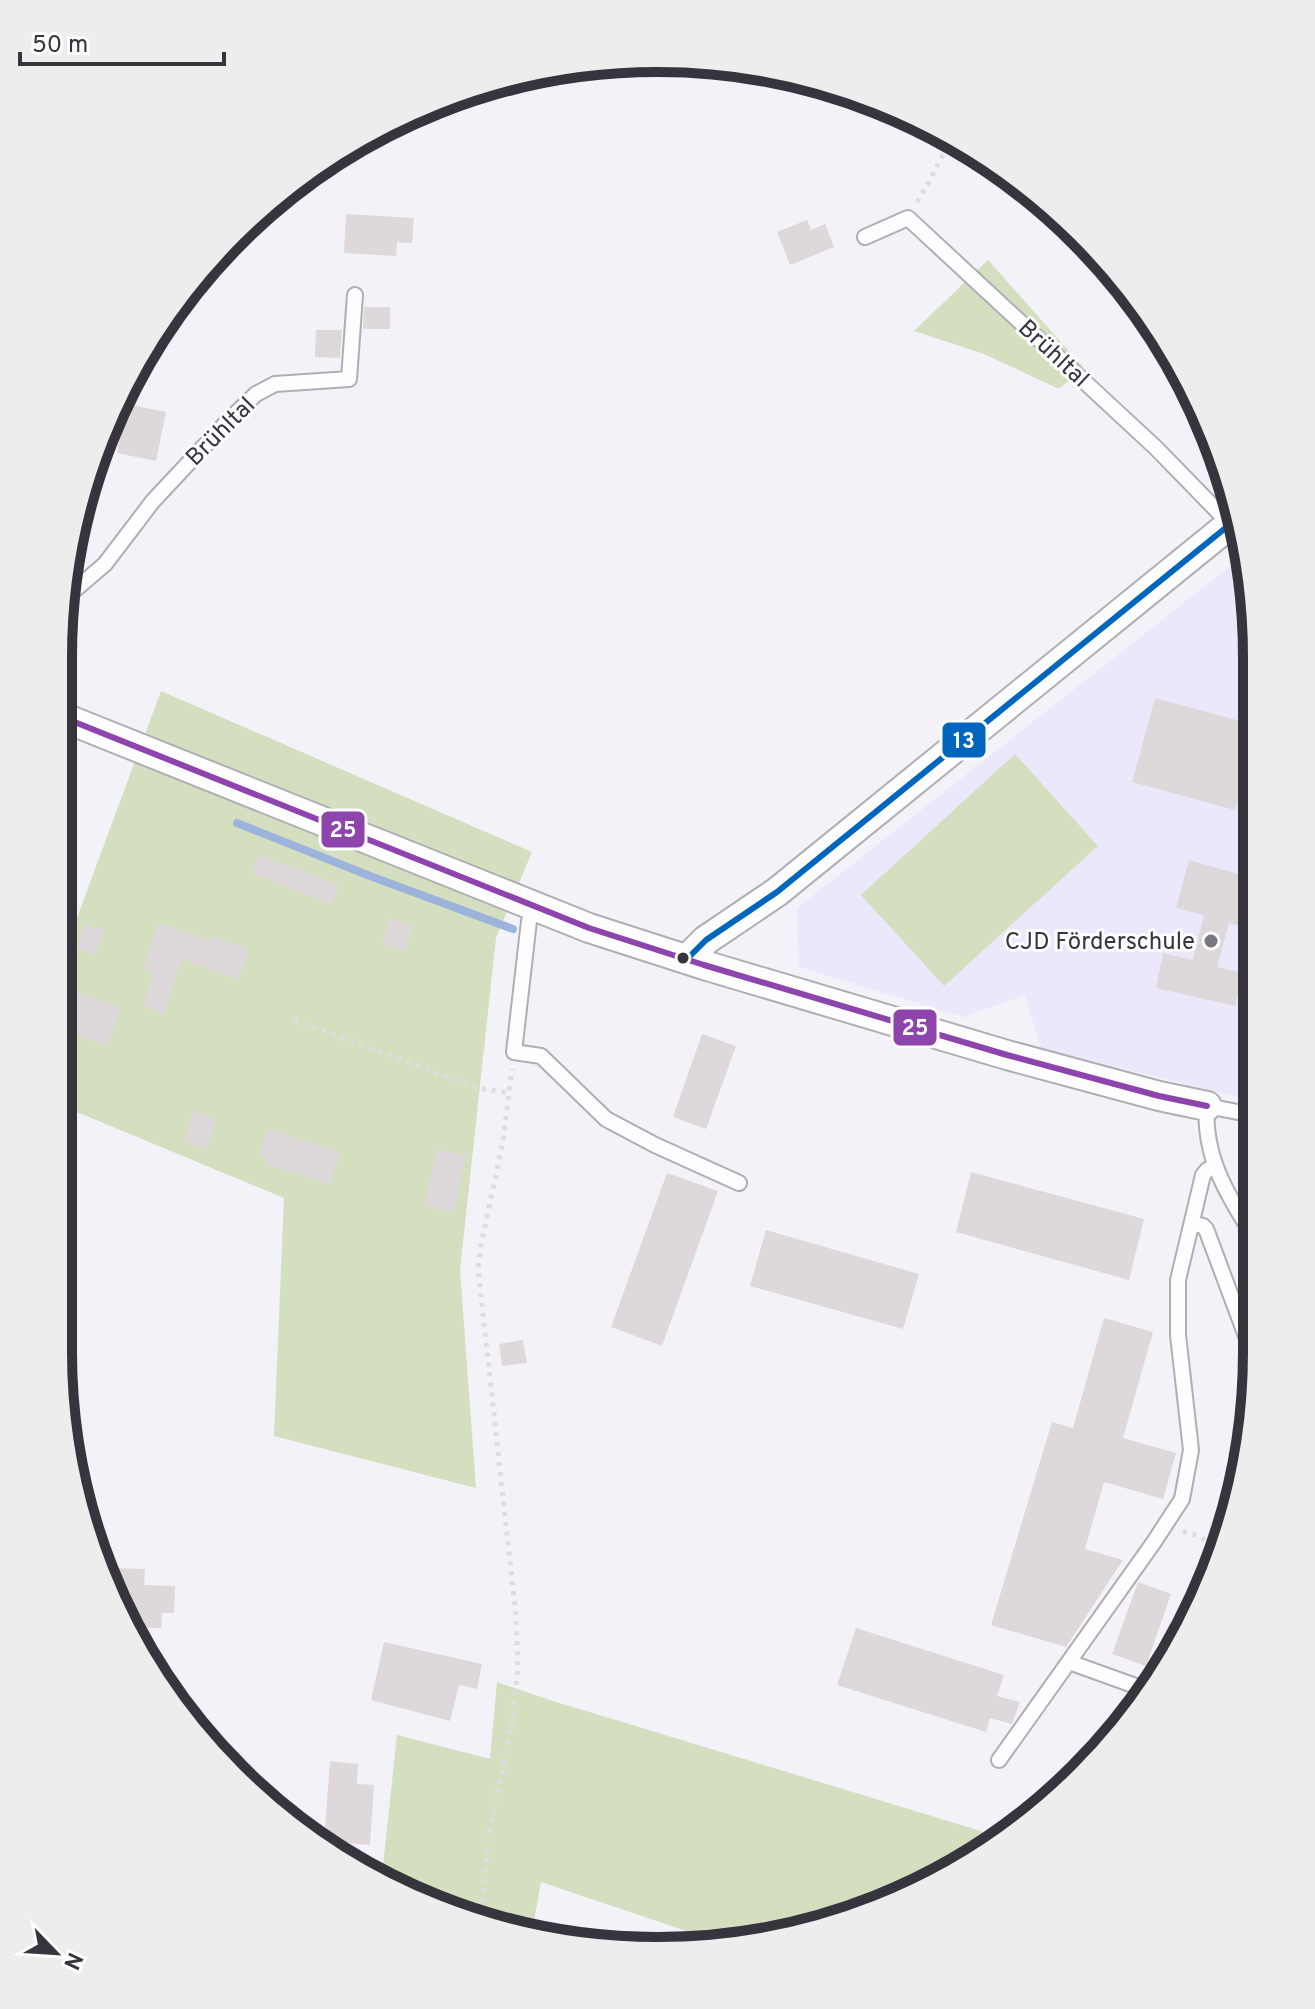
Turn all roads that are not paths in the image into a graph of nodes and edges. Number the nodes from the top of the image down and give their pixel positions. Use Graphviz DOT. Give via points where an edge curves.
graph roads {
  1 [pos="865,237"];
  2 [pos="355,295"];
  3 [pos="1224,511"];
  4 [pos="1228,527"];
  5 [pos="76,589"];
  6 [pos="72,721"];
  7 [pos="535,908"];
  8 [pos="687,959"];
  9 [pos="1207,1106"];
  10 [pos="1243,1113"];
  11 [pos="1214,1166"];
  12 [pos="739,1183"];
  13 [pos="1243,1220"];
  14 [pos="1192,1223"];
  15 [pos="1243,1328"];
  16 [pos="1069,1662"];
  17 [pos="1137,1687"];
  18 [pos="999,1760"];
  1 -- 3 [label="lane, Brühltal" via="908,218"];
  2 -- 5 [label="lane, Brühltal" via="349,379 275,384 256,394 153,501 105,564"];
  4 -- 8 [label="street, Brühltal"];
  6 -- 7 [label="street"];
  7 -- 8 [label="street"];
  7 -- 12 [label="lane" via="529,921 514,1052 541,1056 606,1119"];
  8 -- 9 [label="street" via="1007,1055"];
  9 -- 10 [label="lane"];
  9 -- 11 [label="lane"];
  11 -- 13 [label="lane"];
  11 -- 14 [label="lane" via="1203,1175"];
  14 -- 15 [label="lane" via="1206,1229"];
  14 -- 16 [label="lane" via="1178,1280 1178,1335 1191,1450 1182,1499"];
  16 -- 17 [label="lane"];
  16 -- 18 [label="lane"];
}
